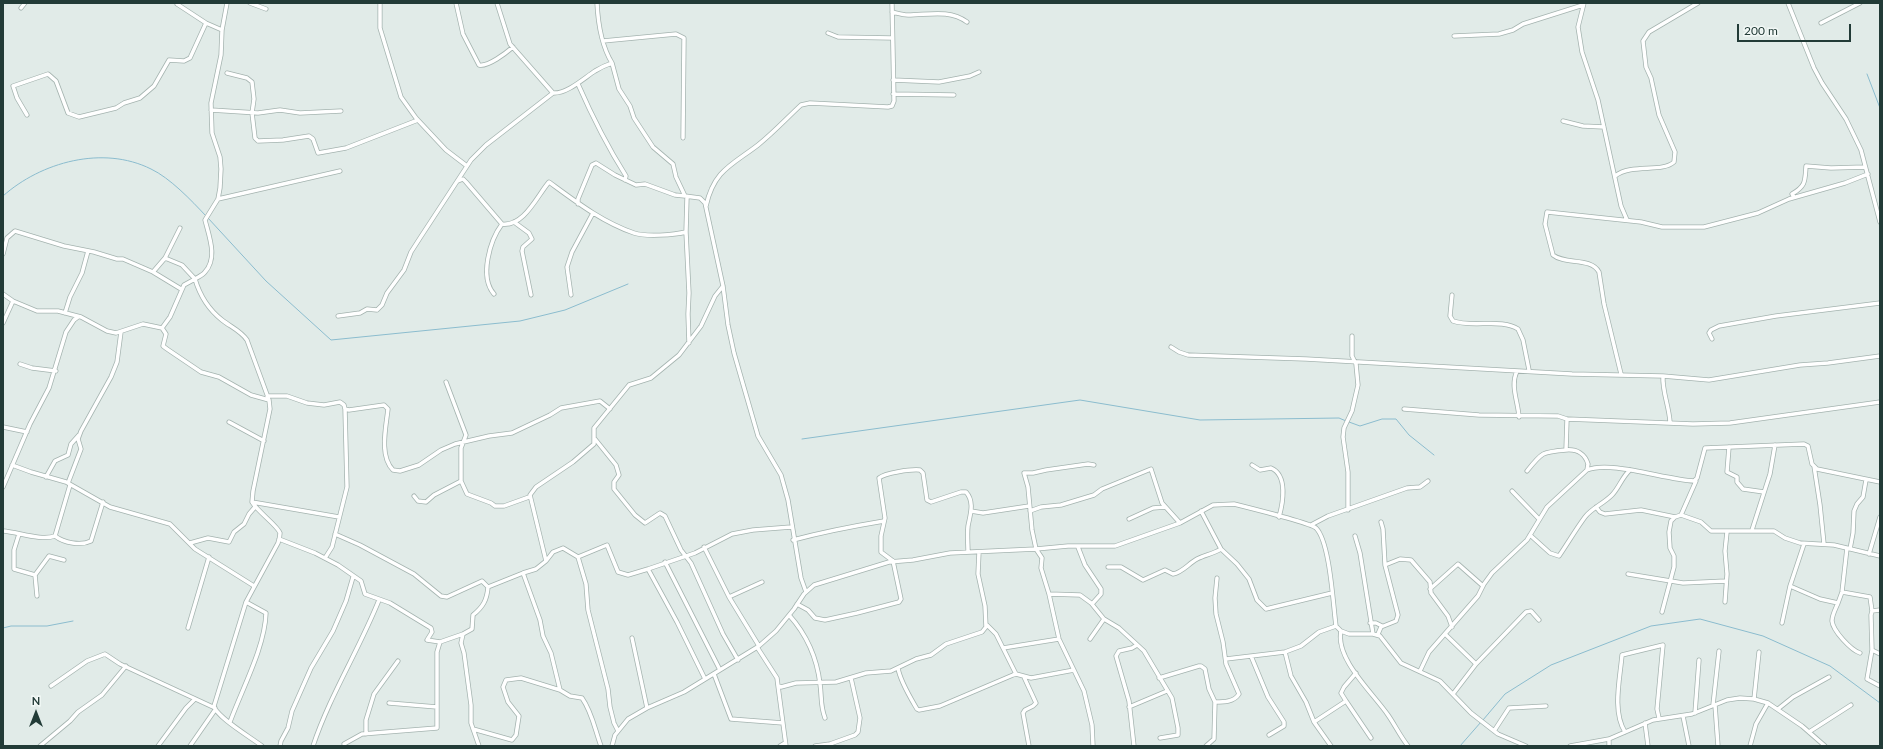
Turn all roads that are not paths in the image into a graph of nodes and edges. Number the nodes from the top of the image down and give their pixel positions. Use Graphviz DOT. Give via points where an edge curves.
graph roads {
  1 [pos="25,3"];
  2 [pos="227,3"];
  3 [pos="250,3"];
  4 [pos="380,3"];
  5 [pos="456,3"];
  6 [pos="496,3"];
  7 [pos="597,3"];
  8 [pos="892,3"];
  9 [pos="1698,3"];
  10 [pos="1788,3"];
  11 [pos="1860,3"];
  12 [pos="176,4"];
  13 [pos="1583,4"];
  14 [pos="21,8"];
  15 [pos="266,9"];
  16 [pos="892,12"];
  17 [pos="967,22"];
  18 [pos="206,23"];
  19 [pos="1821,23"];
  20 [pos="222,30"];
  21 [pos="828,33"];
  22 [pos="1454,36"];
  23 [pos="892,38"];
  24 [pos="602,41"];
  25 [pos="512,47"];
  26 [pos="612,63"];
  27 [pos="979,72"];
  28 [pos="227,73"];
  29 [pos="893,80"];
  30 [pos="578,84"];
  31 [pos="554,92"];
  32 [pos="893,94"];
  33 [pos="954,95"];
  34 [pos="212,110"];
  35 [pos="341,111"];
  36 [pos="252,113"];
  37 [pos="27,115"];
  38 [pos="418,120"];
  39 [pos="1563,121"];
  40 [pos="1604,127"];
  41 [pos="683,138"];
  42 [pos="467,166"];
  43 [pos="1865,167"];
  44 [pos="340,171"];
  45 [pos="1868,174"];
  46 [pos="1615,176"];
  47 [pos="625,180"];
  48 [pos="458,181"];
  49 [pos="686,196"];
  50 [pos="1794,197"];
  51 [pos="218,199"];
  52 [pos="578,204"];
  53 [pos="706,207"];
  54 [pos="592,213"];
  55 [pos="1627,220"];
  56 [pos="514,222"];
  57 [pos="1880,222"];
  58 [pos="502,224"];
  59 [pos="180,228"];
  60 [pos="686,232"];
  61 [pos="88,251"];
  62 [pos="3,254"];
  63 [pos="165,258"];
  64 [pos="153,272"];
  65 [pos="194,279"];
  66 [pos="723,286"];
  67 [pos="181,289"];
  68 [pos="3,294"];
  69 [pos="494,294"];
  70 [pos="531,295"];
  71 [pos="571,295"];
  72 [pos="1452,295"];
  73 [pos="13,301"];
  74 [pos="1880,303"];
  75 [pos="65,313"];
  76 [pos="338,316"];
  77 [pos="78,317"];
  78 [pos="3,323"];
  79 [pos="162,328"];
  80 [pos="121,332"];
  81 [pos="1352,336"];
  82 [pos="1712,339"];
  83 [pos="689,343"];
  84 [pos="1171,347"];
  85 [pos="1880,356"];
  86 [pos="1354,362"];
  87 [pos="20,364"];
  88 [pos="1529,370"];
  89 [pos="56,371"];
  90 [pos="1517,371"];
  91 [pos="1621,374"];
  92 [pos="1663,376"];
  93 [pos="446,382"];
  94 [pos="268,398"];
  95 [pos="1880,402"];
  96 [pos="345,409"];
  97 [pos="610,409"];
  98 [pos="1404,409"];
  99 [pos="1519,416"];
  100 [pos="1567,419"];
  101 [pos="229,422"];
  102 [pos="1670,422"];
  103 [pos="3,427"];
  104 [pos="81,431"];
  105 [pos="27,432"];
  106 [pos="594,438"];
  107 [pos="264,440"];
  108 [pos="465,441"];
  109 [pos="1775,446"];
  110 [pos="1729,447"];
  111 [pos="1566,450"];
  112 [pos="12,465"];
  113 [pos="1094,465"];
  114 [pos="1252,465"];
  115 [pos="1814,466"];
  116 [pos="1587,470"];
  117 [pos="1630,470"];
  118 [pos="1527,471"];
  119 [pos="46,477"];
  120 [pos="1696,480"];
  121 [pos="1866,480"];
  122 [pos="461,481"];
  123 [pos="1428,481"];
  124 [pos="1880,482"];
  125 [pos="69,484"];
  126 [pos="3,487"];
  127 [pos="1512,491"];
  128 [pos="1764,492"];
  129 [pos="414,496"];
  130 [pos="529,497"];
  131 [pos="103,502"];
  132 [pos="252,502"];
  133 [pos="1029,506"];
  134 [pos="255,507"];
  135 [pos="1165,507"];
  136 [pos="1596,507"];
  137 [pos="1348,510"];
  138 [pos="972,511"];
  139 [pos="1030,511"];
  140 [pos="1201,511"];
  141 [pos="1681,515"];
  142 [pos="339,517"];
  143 [pos="1279,517"];
  144 [pos="1675,517"];
  145 [pos="1880,517"];
  146 [pos="1129,519"];
  147 [pos="1538,519"];
  148 [pos="884,521"];
  149 [pos="1381,522"];
  150 [pos="1180,523"];
  151 [pos="1311,525"];
  152 [pos="791,527"];
  153 [pos="3,530"];
  154 [pos="1752,530"];
  155 [pos="1727,532"];
  156 [pos="19,534"];
  157 [pos="335,534"];
  158 [pos="1530,535"];
  159 [pos="55,536"];
  160 [pos="1355,536"];
  161 [pos="279,539"];
  162 [pos="794,540"];
  163 [pos="190,543"];
  164 [pos="1804,544"];
  165 [pos="1824,544"];
  166 [pos="1078,546"];
  167 [pos="704,548"];
  168 [pos="1849,548"];
  169 [pos="1221,549"];
  170 [pos="1036,550"];
  171 [pos="968,552"];
  172 [pos="979,552"];
  173 [pos="1869,554"];
  174 [pos="685,556"];
  175 [pos="1880,556"];
  176 [pos="208,557"];
  177 [pos="578,557"];
  178 [pos="325,558"];
  179 [pos="64,560"];
  180 [pos="546,561"];
  181 [pos="893,561"];
  182 [pos="665,562"];
  183 [pos="1385,565"];
  184 [pos="1108,567"];
  185 [pos="648,569"];
  186 [pos="523,573"];
  187 [pos="1628,574"];
  188 [pos="35,575"];
  189 [pos="353,576"];
  190 [pos="1216,578"];
  191 [pos="1670,581"];
  192 [pos="1726,581"];
  193 [pos="762,582"];
  194 [pos="254,586"];
  195 [pos="1483,586"];
  196 [pos="1790,586"];
  197 [pos="488,587"];
  198 [pos="1430,589"];
  199 [pos="806,592"];
  200 [pos="1842,592"];
  201 [pos="1332,593"];
  202 [pos="1049,594"];
  203 [pos="37,596"];
  204 [pos="729,597"];
  205 [pos="379,600"];
  206 [pos="246,602"];
  207 [pos="1725,602"];
  208 [pos="1838,602"];
  209 [pos="797,604"];
  210 [pos="1092,604"];
  211 [pos="1880,610"];
  212 [pos="1872,611"];
  213 [pos="1662,612"];
  214 [pos="789,615"];
  215 [pos="1104,619"];
  216 [pos="1539,620"];
  217 [pos="1370,623"];
  218 [pos="1782,623"];
  219 [pos="987,624"];
  220 [pos="1336,626"];
  221 [pos="1382,626"];
  222 [pos="1452,627"];
  223 [pos="188,628"];
  224 [pos="1341,631"];
  225 [pos="463,634"];
  226 [pos="1373,634"];
  227 [pos="1378,634"];
  228 [pos="1445,634"];
  229 [pos="632,638"];
  230 [pos="1059,639"];
  231 [pos="1090,639"];
  232 [pos="440,642"];
  233 [pos="1137,645"];
  234 [pos="758,647"];
  235 [pos="1003,648"];
  236 [pos="1872,650"];
  237 [pos="1720,651"];
  238 [pos="1285,652"];
  239 [pos="1759,652"];
  240 [pos="1860,653"];
  241 [pos="1880,654"];
  242 [pos="1250,656"];
  243 [pos="1226,659"];
  244 [pos="738,660"];
  245 [pos="1699,660"];
  246 [pos="398,661"];
  247 [pos="1476,664"];
  248 [pos="126,666"];
  249 [pos="898,668"];
  250 [pos="720,670"];
  251 [pos="1074,670"];
  252 [pos="1420,671"];
  253 [pos="1356,673"];
  254 [pos="714,674"];
  255 [pos="1016,674"];
  256 [pos="1024,677"];
  257 [pos="1829,677"];
  258 [pos="851,678"];
  259 [pos="1159,678"];
  260 [pos="705,680"];
  261 [pos="820,682"];
  262 [pos="51,686"];
  263 [pos="778,686"];
  264 [pos="1880,686"];
  265 [pos="560,690"];
  266 [pos="1167,691"];
  267 [pos="1453,694"];
  268 [pos="195,699"];
  269 [pos="1754,699"];
  270 [pos="1346,701"];
  271 [pos="1215,702"];
  272 [pos="389,703"];
  273 [pos="1768,703"];
  274 [pos="1714,705"];
  275 [pos="1851,705"];
  276 [pos="1546,706"];
  277 [pos="437,707"];
  278 [pos="1129,707"];
  279 [pos="647,708"];
  280 [pos="215,709"];
  281 [pos="1778,710"];
  282 [pos="1695,713"];
  283 [pos="1683,716"];
  284 [pos="825,718"];
  285 [pos="1658,718"];
  286 [pos="230,722"];
  287 [pos="1314,722"];
  288 [pos="783,723"];
  289 [pos="1645,723"];
  290 [pos="472,729"];
  291 [pos="618,731"];
  292 [pos="1494,731"];
  293 [pos="1625,732"];
  294 [pos="1809,732"];
  295 [pos="366,734"];
  296 [pos="1269,735"];
  297 [pos="1160,738"];
  298 [pos="1370,738"];
  299 [pos="1609,739"];
  300 [pos="786,744"];
  301 [pos="40,746"];
  302 [pos="158,746"];
  303 [pos="190,746"];
  304 [pos="262,746"];
  305 [pos="280,746"];
  306 [pos="313,746"];
  307 [pos="345,746"];
  308 [pos="479,746"];
  309 [pos="602,746"];
  310 [pos="612,746"];
  311 [pos="780,746"];
  312 [pos="815,746"];
  313 [pos="1029,746"];
  314 [pos="1093,746"];
  315 [pos="1134,746"];
  316 [pos="1206,746"];
  317 [pos="1331,746"];
  318 [pos="1408,746"];
  319 [pos="1526,746"];
  320 [pos="1570,746"];
  321 [pos="1609,746"];
  322 [pos="1648,746"];
  323 [pos="1689,746"];
  324 [pos="1718,746"];
  325 [pos="1750,746"];
  326 [pos="1825,746"];
  1 -- 14 [label="street"];
  2 -- 20 [label="street"];
  3 -- 15 [label="street"];
  4 -- 38 [label="street" via="380,28 401,97"];
  5 -- 25 [label="street" via="463,34 479,65 483,66"];
  6 -- 25 [label="street"];
  7 -- 24 [label="street"];
  8 -- 16 [label="street"];
  9 -- 46 [label="street" via="1649,32 1644,41 1646,67 1659,115 1675,152 1674,162 1667,166 1624,170"];
  10 -- 43 [label="street" via="1814,68 1846,119 1861,150"];
  11 -- 19 [label="street"];
  12 -- 18 [label="street"];
  13 -- 22 [label="street" via="1499,34"];
  13 -- 40 [label="street" via="1578,27 1582,52 1594,85"];
  16 -- 17 [label="street" via="909,15 944,14"];
  16 -- 23 [label="street"];
  18 -- 20 [label="street"];
  18 -- 37 [label="street" via="190,58 184,61 169,60 154,86 138,100 75,117 65,109 56,82 48,74 13,86"];
  20 -- 34 [label="street" via="221,55 212,93"];
  21 -- 23 [label="street" via="838,37"];
  23 -- 29 [label="street"];
  24 -- 26 [label="street"];
  24 -- 41 [label="street" via="676,34 684,38"];
  25 -- 31 [label="street"];
  26 -- 30 [label="street" via="595,71"];
  26 -- 49 [label="street" via="619,89 634,118 653,147 673,164 676,177"];
  27 -- 29 [label="street" via="939,82"];
  28 -- 36 [label="street" via="247,78 252,82"];
  29 -- 32 [label="street"];
  30 -- 31 [label="street" via="558,93"];
  30 -- 47 [label="street" via="603,138 626,176"];
  31 -- 42 [label="street" via="486,145"];
  32 -- 33 [label="street"];
  32 -- 53 [label="street" via="893,104 888,107 810,102 801,105 758,145 716,178 709,192"];
  34 -- 36 [label="street"];
  34 -- 51 [label="street" via="212,133 220,157 221,170"];
  35 -- 36 [label="street" via="300,113 280,110"];
  36 -- 38 [label="street" via="256,140 309,136 313,139 318,153 346,148"];
  38 -- 42 [label="street" via="446,150"];
  39 -- 40 [label="street" via="1583,126"];
  40 -- 46 [label="street"];
  42 -- 48 [label="street"];
  43 -- 45 [label="street"];
  43 -- 50 [label="street" via="1806,166 1805,182 1802,189 1792,194"];
  44 -- 51 [label="street"];
  45 -- 50 [label="street"];
  45 -- 57 [label="street"];
  46 -- 55 [label="street" via="1621,206"];
  47 -- 49 [label="street" via="636,185 645,184 675,195"];
  47 -- 52 [label="street" via="596,163 592,165"];
  48 -- 58 [label="street" via="462,179 466,182"];
  48 -- 76 [label="street" via="411,252 404,270 387,293 380,308"];
  49 -- 53 [label="street" via="700,198"];
  49 -- 60 [label="street"];
  50 -- 55 [label="street" via="1753,214 1704,227 1662,227"];
  51 -- 65 [label="street" via="205,220 212,258 205,272"];
  52 -- 54 [label="street"];
  52 -- 56 [label="street" via="549,182 524,215"];
  53 -- 66 [label="street"];
  54 -- 60 [label="street" via="634,233"];
  54 -- 71 [label="street" via="567,267"];
  55 -- 91 [label="street" via="1550,212 1544,219 1553,256 1561,260 1590,264 1599,272"];
  56 -- 58 [label="street"];
  56 -- 70 [label="street" via="529,233 532,239 522,251"];
  58 -- 69 [label="street" via="493,237 487,263 488,278"];
  59 -- 63 [label="street"];
  60 -- 83 [label="street"];
  61 -- 62 [label="street" via="15,231 7,238"];
  61 -- 64 [label="street" via="123,259"];
  61 -- 75 [label="street" via="82,273"];
  63 -- 64 [label="street"];
  63 -- 65 [label="street" via="182,266"];
  64 -- 67 [label="street"];
  65 -- 67 [label="street"];
  65 -- 94 [label="street" via="202,300 221,320 247,340"];
  66 -- 83 [label="street"];
  66 -- 152 [label="street" via="728,325 743,389 758,436 781,475 788,500"];
  67 -- 79 [label="street" via="170,317"];
  68 -- 73 [label="street"];
  72 -- 88 [label="street" via="1450,316 1455,322 1511,325 1518,329"];
  73 -- 75 [label="street" via="37,311"];
  73 -- 78 [label="street"];
  74 -- 82 [label="street" via="1719,326 1709,333"];
  75 -- 77 [label="street"];
  77 -- 80 [label="street" via="116,334"];
  77 -- 89 [label="street" via="64,335"];
  79 -- 80 [label="street" via="143,324"];
  79 -- 94 [label="street" via="166,334 163,346 166,349 201,372 219,377 251,395"];
  80 -- 104 [label="street" via="117,362 111,377"];
  81 -- 86 [label="street"];
  83 -- 97 [label="street" via="675,359 651,378 629,385"];
  84 -- 86 [label="street" via="1188,355"];
  85 -- 92 [label="street" via="1800,365 1718,380"];
  86 -- 90 [label="street"];
  86 -- 137 [label="street" via="1358,385 1343,437 1348,472"];
  87 -- 89 [label="street"];
  88 -- 90 [label="street"];
  88 -- 91 [label="street" via="1572,374"];
  89 -- 105 [label="street"];
  90 -- 99 [label="street" via="1514,382"];
  91 -- 92 [label="street"];
  92 -- 102 [label="street" via="1662,384"];
  93 -- 108 [label="street" via="466,435"];
  94 -- 96 [label="street" via="287,396 307,403 324,405 340,402 344,404"];
  94 -- 107 [label="street" via="269,416"];
  95 -- 102 [label="street" via="1744,422"];
  96 -- 108 [label="street" via="358,410 384,405 386,407 386,456 395,471 419,465 441,450"];
  96 -- 142 [label="street" via="347,487"];
  97 -- 106 [label="street" via="594,428"];
  97 -- 108 [label="street" via="600,401 565,407 506,435"];
  98 -- 99 [label="street"];
  99 -- 100 [label="street" via="1558,416"];
  100 -- 102 [label="street"];
  100 -- 111 [label="street"];
  101 -- 107 [label="street"];
  103 -- 105 [label="street"];
  104 -- 119 [label="street" via="71,444 68,455 55,461"];
  104 -- 125 [label="street" via="78,439 81,449"];
  105 -- 112 [label="street"];
  106 -- 130 [label="street" via="594,444 536,487"];
  106 -- 174 [label="street" via="616,464 619,475 614,482 614,489 645,524 660,513 664,514"];
  107 -- 132 [label="street"];
  108 -- 122 [label="street" via="462,448"];
  109 -- 110 [label="street"];
  109 -- 115 [label="street" via="1808,445"];
  109 -- 128 [label="street" via="1773,463"];
  110 -- 120 [label="street" via="1703,450"];
  110 -- 128 [label="street" via="1726,472 1737,477 1737,482 1743,489"];
  111 -- 116 [label="street" via="1578,451 1585,456"];
  111 -- 118 [label="street" via="1540,454"];
  112 -- 119 [label="street"];
  112 -- 126 [label="street"];
  113 -- 133 [label="street" via="1024,473"];
  114 -- 143 [label="street" via="1260,470 1271,468 1278,474 1284,495"];
  115 -- 121 [label="street"];
  115 -- 165 [label="street"];
  116 -- 117 [label="street" via="1599,467"];
  116 -- 147 [label="street" via="1547,507"];
  117 -- 120 [label="street" via="1664,478"];
  117 -- 136 [label="street" via="1612,494"];
  119 -- 125 [label="street"];
  120 -- 141 [label="street"];
  121 -- 124 [label="street"];
  121 -- 168 [label="street" via="1863,497 1854,511"];
  122 -- 129 [label="street" via="426,502 418,501"];
  122 -- 130 [label="street" via="467,494 495,506 504,506"];
  123 -- 137 [label="street" via="1420,487 1407,488"];
  125 -- 131 [label="street"];
  125 -- 159 [label="street"];
  127 -- 147 [label="street"];
  128 -- 154 [label="street"];
  130 -- 180 [label="street"];
  131 -- 159 [label="street" via="91,540 83,543 68,542"];
  131 -- 163 [label="street" via="110,507 170,524"];
  132 -- 134 [label="street"];
  132 -- 142 [label="street"];
  133 -- 138 [label="street" via="983,513"];
  133 -- 139 [label="street"];
  134 -- 161 [label="street" via="278,530"];
  134 -- 163 [label="street" via="229,542 208,538"];
  135 -- 139 [label="street" via="1151,468 1102,489 1094,496"];
  135 -- 146 [label="street" via="1153,508"];
  135 -- 150 [label="street"];
  136 -- 144 [label="street" via="1605,514 1634,510"];
  136 -- 158 [label="street" via="1586,516 1559,556 1550,553"];
  137 -- 151 [label="street"];
  138 -- 148 [label="street" via="968,494 964,492 929,502 922,471 905,470 879,478"];
  138 -- 171 [label="street" via="968,527"];
  139 -- 170 [label="street"];
  140 -- 143 [label="street" via="1214,505 1234,504"];
  140 -- 150 [label="street"];
  140 -- 169 [label="street"];
  141 -- 144 [label="street"];
  141 -- 155 [label="street" via="1701,522 1709,530"];
  142 -- 157 [label="street"];
  143 -- 151 [label="street"];
  144 -- 191 [label="street" via="1671,521 1669,532 1670,548 1674,556"];
  145 -- 173 [label="street"];
  147 -- 158 [label="street"];
  148 -- 162 [label="street" via="855,525"];
  148 -- 181 [label="street" via="880,536 881,552"];
  149 -- 183 [label="street"];
  150 -- 166 [label="street" via="1115,546"];
  151 -- 201 [label="street" via="1321,534"];
  152 -- 162 [label="street"];
  152 -- 167 [label="street" via="732,534"];
  153 -- 156 [label="street"];
  154 -- 155 [label="street"];
  154 -- 164 [label="street" via="1774,531"];
  155 -- 192 [label="street"];
  156 -- 159 [label="street" via="50,538"];
  156 -- 188 [label="street" via="14,550 14,569"];
  157 -- 178 [label="street" via="332,548"];
  157 -- 197 [label="street" via="414,574 441,596 447,597 482,580"];
  158 -- 195 [label="street" via="1519,549 1497,567"];
  160 -- 217 [label="street" via="1360,553"];
  161 -- 178 [label="street"];
  161 -- 194 [label="street"];
  162 -- 199 [label="street"];
  163 -- 176 [label="street"];
  164 -- 165 [label="street"];
  164 -- 196 [label="street"];
  165 -- 168 [label="street"];
  166 -- 170 [label="street"];
  166 -- 210 [label="street" via="1085,565 1101,588 1101,594"];
  167 -- 174 [label="street"];
  167 -- 204 [label="street"];
  168 -- 173 [label="street"];
  168 -- 200 [label="street"];
  169 -- 184 [label="street" via="1197,559 1180,572 1173,574 1165,570 1143,580 1121,567"];
  169 -- 201 [label="street" via="1249,579 1257,600 1266,609"];
  170 -- 172 [label="street"];
  170 -- 202 [label="street" via="1042,558 1041,568"];
  171 -- 172 [label="street"];
  171 -- 181 [label="street"];
  172 -- 219 [label="street" via="978,574"];
  173 -- 175 [label="street"];
  174 -- 182 [label="street"];
  174 -- 244 [label="street" via="691,563 723,634"];
  176 -- 194 [label="street"];
  176 -- 223 [label="street"];
  177 -- 180 [label="street" via="563,548 553,552"];
  177 -- 185 [label="street" via="607,545 618,572 628,575"];
  177 -- 291 [label="street" via="586,584 588,610 610,707"];
  178 -- 189 [label="street"];
  179 -- 188 [label="street" via="49,556"];
  180 -- 186 [label="street" via="536,569"];
  181 -- 199 [label="street" via="825,581 814,585"];
  181 -- 209 [label="street" via="901,599 899,602 825,620 815,618 808,610"];
  182 -- 185 [label="street"];
  182 -- 250 [label="street"];
  183 -- 198 [label="street" via="1400,559 1409,559 1430,582"];
  183 -- 221 [label="street" via="1398,614 1396,621"];
  185 -- 260 [label="street"];
  186 -- 197 [label="street"];
  186 -- 265 [label="street" via="551,653"];
  187 -- 191 [label="street"];
  188 -- 203 [label="street"];
  189 -- 205 [label="street" via="361,581 365,594"];
  189 -- 305 [label="street" via="333,631 314,661 294,704"];
  190 -- 243 [label="street" via="1216,614"];
  191 -- 192 [label="street"];
  191 -- 213 [label="street"];
  192 -- 207 [label="street"];
  193 -- 204 [label="street"];
  194 -- 206 [label="street"];
  195 -- 198 [label="street" via="1458,564"];
  195 -- 222 [label="street" via="1478,596"];
  196 -- 208 [label="street" via="1820,599"];
  196 -- 218 [label="street"];
  197 -- 225 [label="street" via="487,598 482,608 473,615 472,629"];
  198 -- 222 [label="street" via="1448,616"];
  199 -- 209 [label="street"];
  200 -- 208 [label="street"];
  200 -- 212 [label="street" via="1870,597"];
  201 -- 220 [label="street"];
  202 -- 210 [label="street" via="1078,594"];
  202 -- 230 [label="street"];
  204 -- 234 [label="street"];
  205 -- 232 [label="street" via="390,603 431,628 432,632 427,640"];
  205 -- 306 [label="street" via="356,654 330,703"];
  206 -- 280 [label="street"];
  206 -- 286 [label="street" via="266,613 266,622 260,646"];
  208 -- 240 [label="street" via="1832,620 1836,631 1846,640 1849,648"];
  209 -- 214 [label="street"];
  210 -- 215 [label="street"];
  211 -- 212 [label="street"];
  212 -- 236 [label="street"];
  214 -- 234 [label="street"];
  214 -- 261 [label="street" via="800,627 812,649"];
  215 -- 231 [label="street"];
  215 -- 233 [label="street" via="1119,628"];
  216 -- 247 [label="street" via="1531,611 1526,612"];
  217 -- 221 [label="street"];
  217 -- 226 [label="street"];
  219 -- 235 [label="street"];
  219 -- 249 [label="street" via="982,632 946,644 931,655"];
  220 -- 224 [label="street"];
  220 -- 238 [label="street" via="1319,632 1301,646"];
  221 -- 227 [label="street"];
  222 -- 228 [label="street"];
  224 -- 226 [label="street" via="1349,634"];
  224 -- 253 [label="street" via="1343,650"];
  225 -- 232 [label="street"];
  225 -- 290 [label="street" via="461,643 471,705"];
  226 -- 227 [label="street"];
  227 -- 252 [label="street" via="1401,663"];
  228 -- 247 [label="street"];
  228 -- 252 [label="street" via="1426,657"];
  229 -- 279 [label="street"];
  230 -- 235 [label="street"];
  230 -- 251 [label="street"];
  232 -- 277 [label="street" via="437,652"];
  233 -- 259 [label="street" via="1148,656"];
  233 -- 278 [label="street" via="1119,651 1116,656"];
  234 -- 244 [label="street"];
  234 -- 263 [label="street" via="777,678"];
  235 -- 255 [label="street"];
  236 -- 241 [label="street"];
  236 -- 264 [label="street" via="1867,679"];
  237 -- 274 [label="street"];
  238 -- 242 [label="street"];
  238 -- 287 [label="street" via="1291,676"];
  239 -- 269 [label="street"];
  242 -- 243 [label="street"];
  242 -- 296 [label="street" via="1268,697 1284,722 1284,726"];
  243 -- 271 [label="street" via="1239,694 1226,702"];
  244 -- 250 [label="street"];
  245 -- 282 [label="street"];
  246 -- 295 [label="street" via="374,694 366,720"];
  247 -- 267 [label="street"];
  248 -- 262 [label="street" via="105,654 87,661"];
  248 -- 268 [label="street"];
  248 -- 301 [label="street" via="102,695 78,712"];
  249 -- 255 [label="street" via="913,703 919,710 940,706 956,697"];
  249 -- 258 [label="street"];
  250 -- 254 [label="street"];
  251 -- 256 [label="street"];
  251 -- 314 [label="street" via="1089,710"];
  252 -- 267 [label="street" via="1440,681"];
  253 -- 270 [label="street" via="1341,693"];
  253 -- 318 [label="street"];
  254 -- 260 [label="street"];
  254 -- 288 [label="street" via="731,719"];
  255 -- 256 [label="street"];
  256 -- 313 [label="street" via="1036,703 1023,713"];
  257 -- 281 [label="street" via="1793,697"];
  258 -- 261 [label="street" via="836,682"];
  258 -- 312 [label="street" via="860,718 858,732 830,744"];
  259 -- 266 [label="street"];
  259 -- 271 [label="street" via="1201,666 1205,669"];
  260 -- 279 [label="street"];
  261 -- 263 [label="street"];
  261 -- 284 [label="street" via="820,705"];
  263 -- 288 [label="street"];
  265 -- 290 [label="street" via="522,678 506,680 503,687 508,702 519,716 516,735 512,740"];
  265 -- 309 [label="street" via="570,696 582,698 588,706"];
  266 -- 278 [label="street"];
  266 -- 297 [label="street" via="1172,698 1178,734"];
  267 -- 292 [label="street" via="1471,713"];
  268 -- 280 [label="street"];
  268 -- 302 [label="street"];
  269 -- 273 [label="street"];
  269 -- 274 [label="street" via="1732,699"];
  270 -- 287 [label="street"];
  270 -- 298 [label="street"];
  271 -- 316 [label="street" via="1214,739"];
  272 -- 277 [label="street"];
  273 -- 281 [label="street"];
  273 -- 325 [label="street" via="1756,724"];
  274 -- 282 [label="street"];
  274 -- 324 [label="street"];
  275 -- 294 [label="street"];
  276 -- 292 [label="street" via="1509,708"];
  277 -- 295 [label="street" via="437,728"];
  278 -- 315 [label="street"];
  279 -- 291 [label="street" via="628,719"];
  280 -- 286 [label="street"];
  280 -- 303 [label="street"];
  281 -- 294 [label="street"];
  282 -- 283 [label="street"];
  283 -- 285 [label="street"];
  283 -- 323 [label="street"];
  285 -- 289 [label="street"];
  285 -- 293 [label="street" via="1663,645 1622,655 1619,711"];
  286 -- 304 [label="street"];
  287 -- 317 [label="street"];
  288 -- 300 [label="street"];
  289 -- 293 [label="street"];
  289 -- 322 [label="street"];
  290 -- 308 [label="street"];
  291 -- 310 [label="street"];
  292 -- 319 [label="street"];
  293 -- 299 [label="street"];
  294 -- 326 [label="street"];
  295 -- 307 [label="street" via="353,738 344,744"];
  299 -- 320 [label="street"];
  299 -- 321 [label="street"];
  300 -- 311 [label="street"];
}
